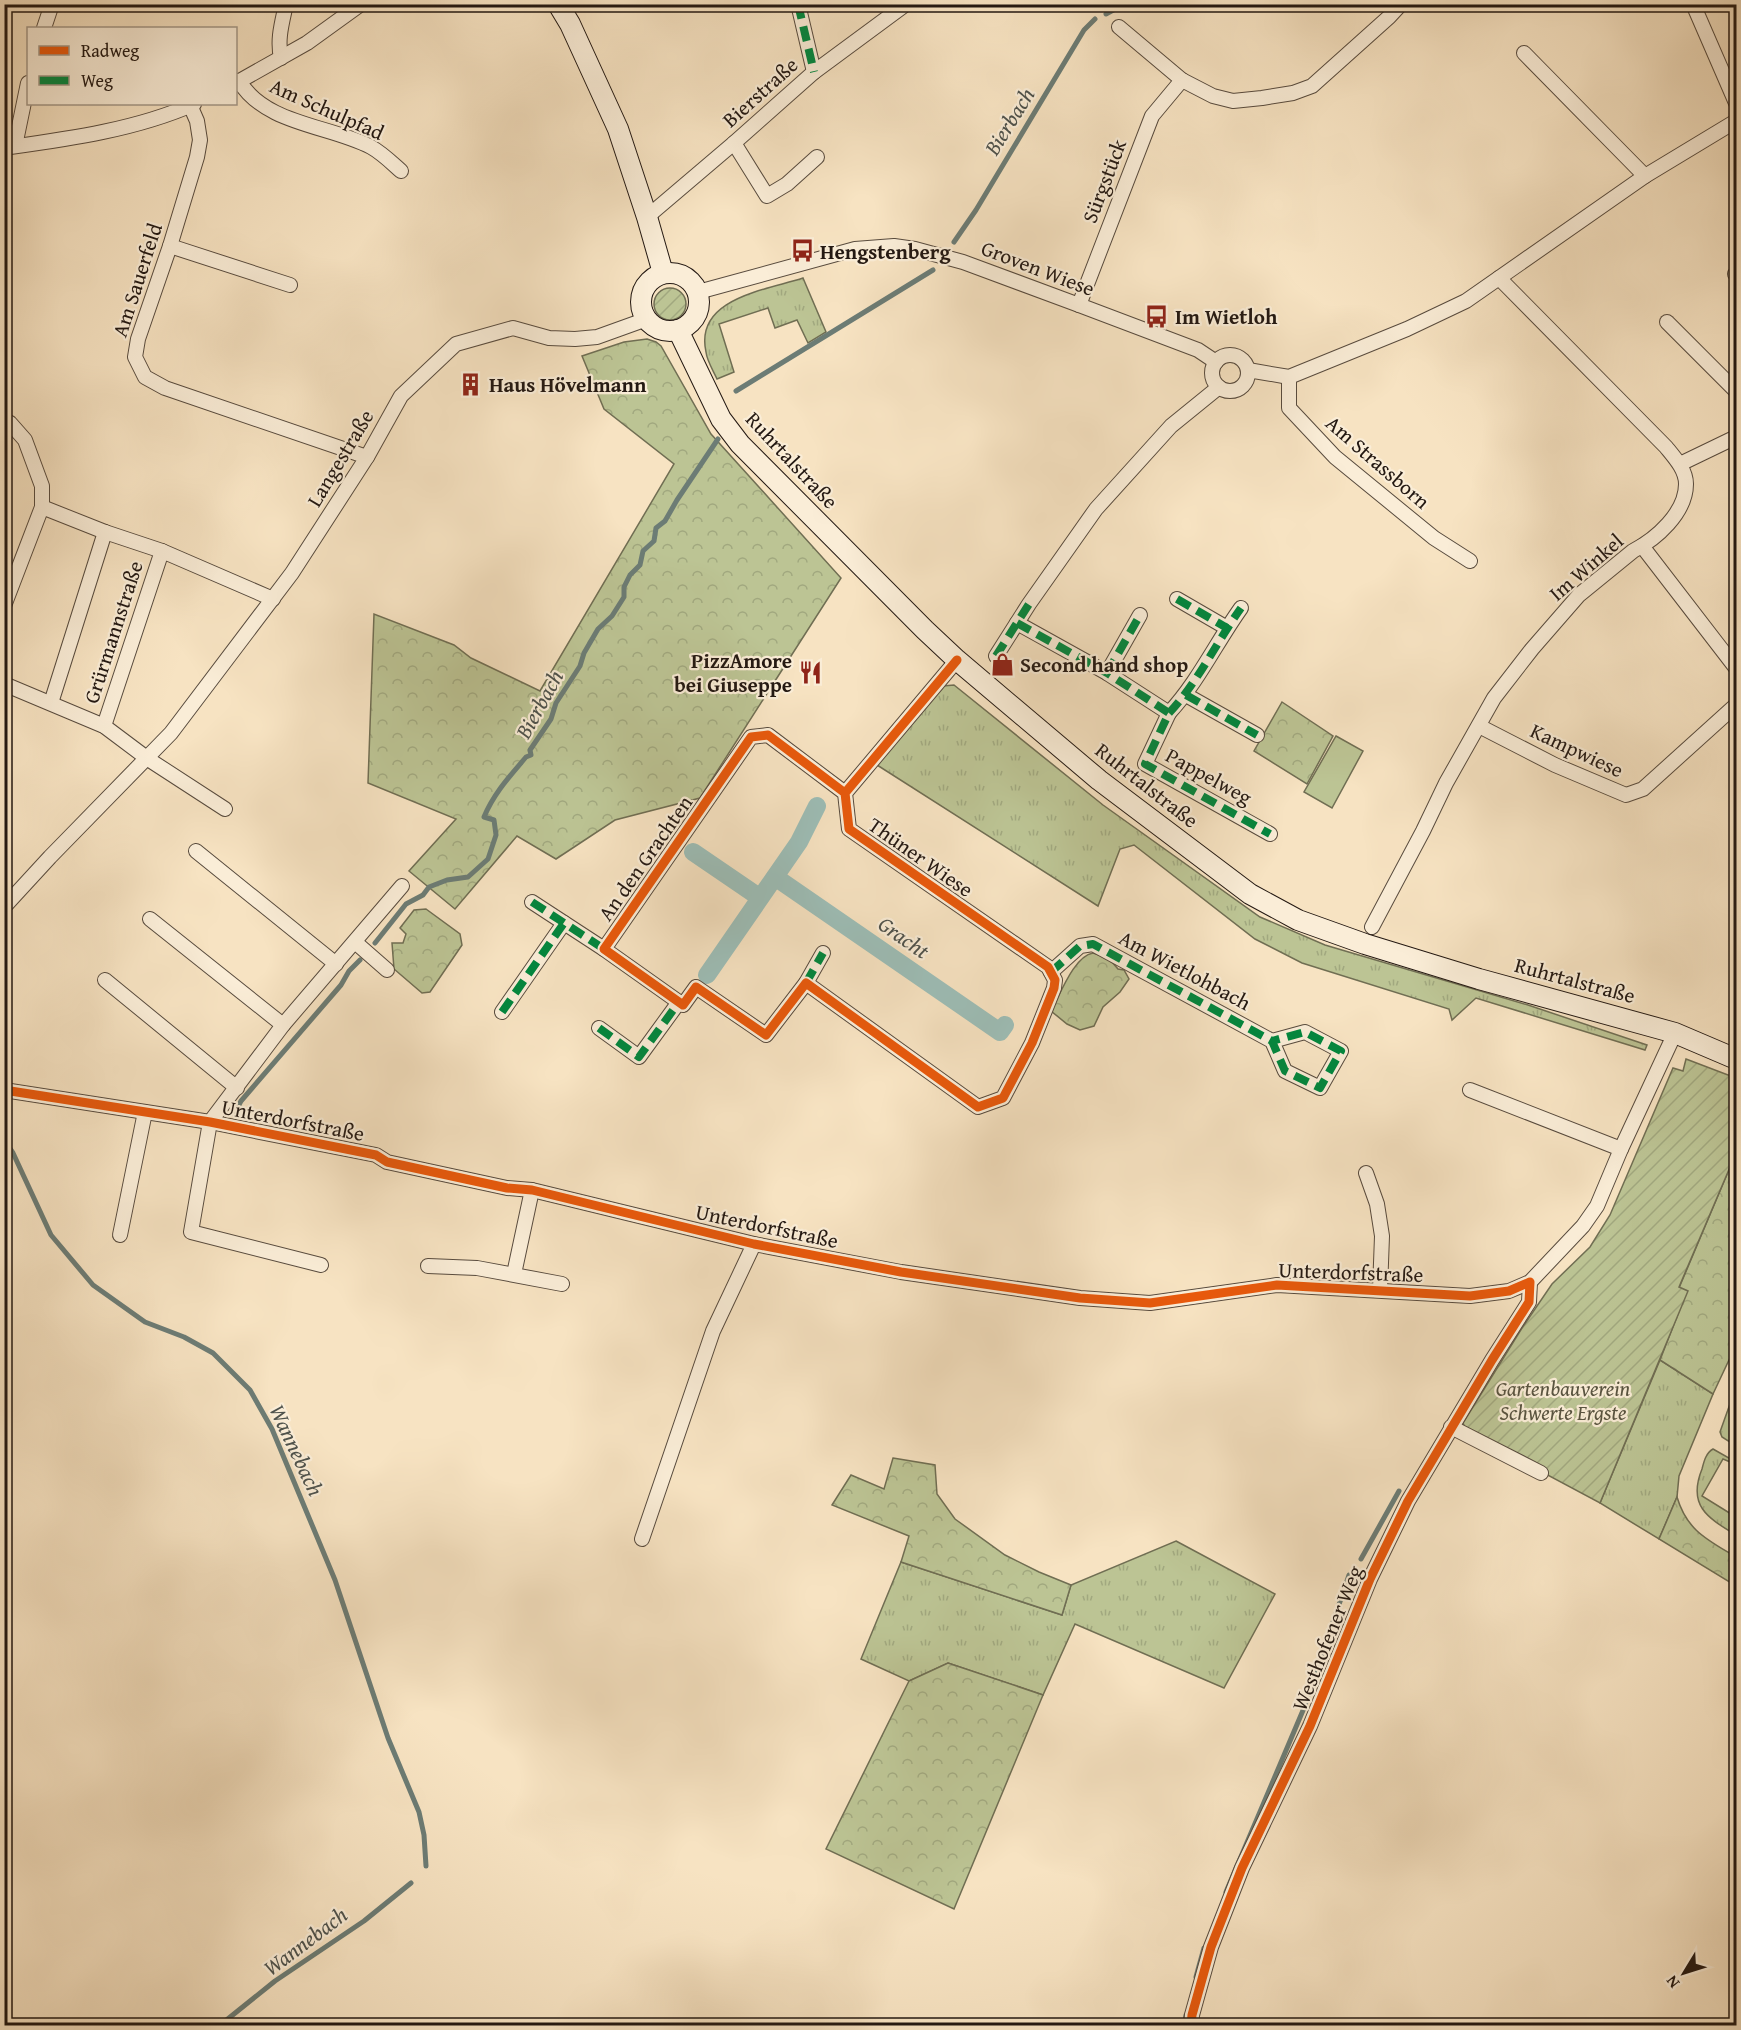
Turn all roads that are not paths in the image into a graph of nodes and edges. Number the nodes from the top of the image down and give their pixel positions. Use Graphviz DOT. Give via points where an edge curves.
graph roads {
  1 [pos="52,4"];
  2 [pos="286,4"];
  3 [pos="361,4"];
  4 [pos="558,4"];
  5 [pos="798,4"];
  6 [pos="906,4"];
  7 [pos="1401,4"];
  8 [pos="1693,4"];
  9 [pos="44,27"];
  10 [pos="1119,27"];
  11 [pos="1524,53"];
  12 [pos="281,58"];
  13 [pos="814,72"];
  14 [pos="1182,80"];
  15 [pos="237,82"];
  16 [pos="27,87"];
  17 [pos="1737,103"];
  18 [pos="189,105"];
  19 [pos="192,105"];
  20 [pos="1737,121"];
  21 [pos="734,144"];
  22 [pos="10,147"];
  23 [pos="817,157"];
  24 [pos="401,171"];
  25 [pos="1645,176"];
  26 [pos="647,217"];
  27 [pos="170,246"];
  28 [pos="663,273"];
  29 [pos="1499,278"];
  30 [pos="290,285"];
  31 [pos="698,292"];
  32 [pos="1079,305"];
  33 [pos="647,320"];
  34 [pos="1667,322"];
  35 [pos="678,330"];
  36 [pos="1216,362"];
  37 [pos="1248,370"];
  38 [pos="1289,376"];
  39 [pos="1219,387"];
  40 [pos="1737,391"];
  41 [pos="4,420"];
  42 [pos="1737,437"];
  43 [pos="367,457"];
  44 [pos="1680,464"];
  45 [pos="42,507"];
  46 [pos="105,532"];
  47 [pos="1642,546"];
  48 [pos="162,551"];
  49 [pos="1470,561"];
  50 [pos="273,599"];
  51 [pos="1177,599"];
  52 [pos="4,606"];
  53 [pos="1241,608"];
  54 [pos="1140,615"];
  55 [pos="1017,623"];
  56 [pos="1227,628"];
  57 [pos="996,656"];
  58 [pos="957,660"];
  59 [pos="1737,668"];
  60 [pos="1107,673"];
  61 [pos="4,684"];
  62 [pos="1186,695"];
  63 [pos="51,703"];
  64 [pos="1737,705"];
  65 [pos="1169,713"];
  66 [pos="104,726"];
  67 [pos="1479,726"];
  68 [pos="1257,735"];
  69 [pos="148,759"];
  70 [pos="845,793"];
  71 [pos="225,809"];
  72 [pos="1270,834"];
  73 [pos="196,851"];
  74 [pos="402,886"];
  75 [pos="532,902"];
  76 [pos="4,907"];
  77 [pos="150,919"];
  78 [pos="564,923"];
  79 [pos="1372,927"];
  80 [pos="357,944"];
  81 [pos="604,949"];
  82 [pos="823,953"];
  83 [pos="336,964"];
  84 [pos="387,970"];
  85 [pos="1051,972"];
  86 [pos="105,980"];
  87 [pos="806,983"];
  88 [pos="679,1002"];
  89 [pos="502,1012"];
  90 [pos="283,1025"];
  91 [pos="598,1028"];
  92 [pos="1675,1033"];
  93 [pos="1272,1041"];
  94 [pos="1737,1059"];
  95 [pos="237,1088"];
  96 [pos="4,1089"];
  97 [pos="1470,1090"];
  98 [pos="145,1112"];
  99 [pos="210,1122"];
  100 [pos="1621,1149"];
  101 [pos="1366,1173"];
  102 [pos="532,1190"];
  103 [pos="120,1235"];
  104 [pos="754,1244"];
  105 [pos="321,1265"];
  106 [pos="428,1266"];
  107 [pos="514,1274"];
  108 [pos="1530,1282"];
  109 [pos="562,1284"];
  110 [pos="1380,1290"];
  111 [pos="1451,1428"];
  112 [pos="1541,1473"];
  113 [pos="642,1539"];
  114 [pos="1191,2025"];
  1 -- 9 [label="street"];
  2 -- 12 [label="street" via="280,30"];
  3 -- 12 [label="street"];
  4 -- 26 [label="main road" via="618,129"];
  5 -- 13 [label="street"];
  6 -- 13 [label="street, Bierstraße"];
  7 -- 14 [label="street" via="1312,86 1302,90 1233,100 1213,96"];
  8 -- 17 [label="street"];
  10 -- 14 [label="street"];
  11 -- 25 [label="street"];
  12 -- 15 [label="street"];
  13 -- 21 [label="street, Bierstraße"];
  14 -- 32 [label="street, Sürgstück" via="1152,116"];
  15 -- 24 [label="street, Am Schulpfad" via="256,102 276,113 372,147"];
  16 -- 22 [label="street"];
  18 -- 22 [label="street" via="111,129"];
  19 -- 27 [label="street, Am Sauerfeld" via="200,140"];
  20 -- 25 [label="street"];
  21 -- 23 [label="street" via="767,196"];
  21 -- 26 [label="street, Bierstraße"];
  25 -- 29 [label="street"];
  26 -- 28 [label="main road"];
  27 -- 30 [label="street"];
  27 -- 43 [label="street, Am Sauerfeld" via="138,339 135,357 145,377 165,388"];
  28 -- 31 [label="main road" via="684,276"];
  28 -- 33 [label="main road" via="652,278 641,298"];
  29 -- 38 [label="street" via="1466,301 1417,324"];
  29 -- 44 [label="street"];
  31 -- 32 [label="street, Groven Wiese" via="855,249 894,246 939,254"];
  31 -- 35 [label="main road" via="698,311 687,326"];
  32 -- 36 [label="street, Groven Wiese" via="1198,350"];
  33 -- 35 [label="main road" via="661,329"];
  33 -- 43 [label="street, Langestraße" via="597,337 549,338 513,328 456,344 401,396"];
  34 -- 40 [label="street"];
  35 -- 58 [label="main road, Ruhrtalstraße" via="716,409 740,444"];
  36 -- 37 [label="street" via="1223,356 1240,357"];
  36 -- 39 [label="street" via="1212,374"];
  37 -- 38 [label="street"];
  37 -- 39 [label="street" via="1243,386 1236,390"];
  38 -- 49 [label="street, Am Strassborn" via="1289,408 1335,458 1434,538"];
  39 -- 55 [label="street" via="1171,426 1096,509"];
  41 -- 45 [label="street" via="29,449 42,486"];
  42 -- 44 [label="street"];
  43 -- 50 [label="street, Langestraße"];
  44 -- 47 [label="street, Im Winkel" via="1686,483 1682,502 1672,520"];
  45 -- 46 [label="street, Grürmannstraße"];
  45 -- 52 [label="street"];
  46 -- 48 [label="street, Grürmannstraße"];
  46 -- 63 [label="street, Grürmannstraße"];
  47 -- 59 [label="street"];
  47 -- 67 [label="street, Im Winkel" via="1579,595 1494,698"];
  48 -- 50 [label="street, Grürmannstraße"];
  48 -- 66 [label="street, Grürmannstraße"];
  50 -- 69 [label="street, Langestraße"];
  51 -- 56 [label="street"];
  53 -- 56 [label="street, Pappelweg"];
  54 -- 60 [label="street"];
  55 -- 57 [label="street"];
  55 -- 60 [label="street, Pappelweg"];
  56 -- 62 [label="street, Pappelweg"];
  58 -- 70 [label="street"];
  58 -- 92 [label="main road, Ruhrtalstraße" via="1098,780 1250,894 1298,920 1479,979"];
  60 -- 65 [label="street, Pappelweg"];
  61 -- 63 [label="street, Grürmannstraße"];
  62 -- 65 [label="street, Pappelweg"];
  62 -- 68 [label="street"];
  63 -- 66 [label="street, Grürmannstraße"];
  64 -- 67 [label="street, Kampwiese" via="1643,789 1626,795 1555,765"];
  65 -- 72 [label="street, Pappelweg" via="1145,764"];
  66 -- 69 [label="street, Grürmannstraße"];
  67 -- 79 [label="street, Im Winkel"];
  69 -- 71 [label="street"];
  69 -- 76 [label="street, Langestraße"];
  70 -- 81 [label="street, An den Grachten" via="768,735 751,737"];
  70 -- 85 [label="street, Thüner Wiese" via="849,829"];
  73 -- 83 [label="street"];
  74 -- 80 [label="street"];
  75 -- 78 [label="street, An den Grachten"];
  77 -- 90 [label="street"];
  78 -- 81 [label="street, An den Grachten"];
  78 -- 89 [label="street, An den Grachten"];
  80 -- 83 [label="street"];
  80 -- 84 [label="street"];
  81 -- 88 [label="street, An den Grachten"];
  82 -- 87 [label="street"];
  83 -- 90 [label="street"];
  85 -- 87 [label="street" via="1054,988 1004,1098 978,1107"];
  85 -- 93 [label="street, Am Wietlohbach" via="1080,946 1093,944"];
  86 -- 95 [label="street"];
  87 -- 88 [label="street" via="766,1035 696,987 683,1005"];
  88 -- 91 [label="street" via="639,1057"];
  90 -- 95 [label="street"];
  92 -- 94 [label="main road, Ruhrtalstraße"];
  92 -- 100 [label="street, Unterdorfstraße"];
  93 -- 93 [label="street" via="1305,1032 1341,1051 1320,1088 1285,1071"];
  95 -- 99 [label="street"];
  96 -- 98 [label="street, Unterdorfstraße"];
  97 -- 100 [label="street"];
  98 -- 99 [label="street, Unterdorfstraße"];
  98 -- 103 [label="street"];
  99 -- 102 [label="street, Unterdorfstraße" via="376,1155 387,1162 507,1188"];
  99 -- 105 [label="street, Unterdorfstraße" via="190,1232"];
  100 -- 108 [label="street, Unterdorfstraße" via="1597,1206"];
  101 -- 110 [label="street, Unterdorfstraße" via="1377,1204 1382,1236"];
  102 -- 104 [label="street, Unterdorfstraße"];
  102 -- 107 [label="street"];
  104 -- 110 [label="street, Unterdorfstraße" via="901,1272 1080,1298 1150,1303 1277,1285"];
  104 -- 113 [label="street, Unterdorfstraße" via="712,1331"];
  106 -- 107 [label="street"];
  107 -- 109 [label="street"];
  108 -- 110 [label="street, Unterdorfstraße" via="1509,1291 1470,1296"];
  108 -- 111 [label="street, Westhofener Weg" via="1529,1302"];
  111 -- 112 [label="street"];
  111 -- 114 [label="street, Westhofener Weg" via="1408,1501 1370,1579 1310,1726 1242,1868 1211,1947"];
}
